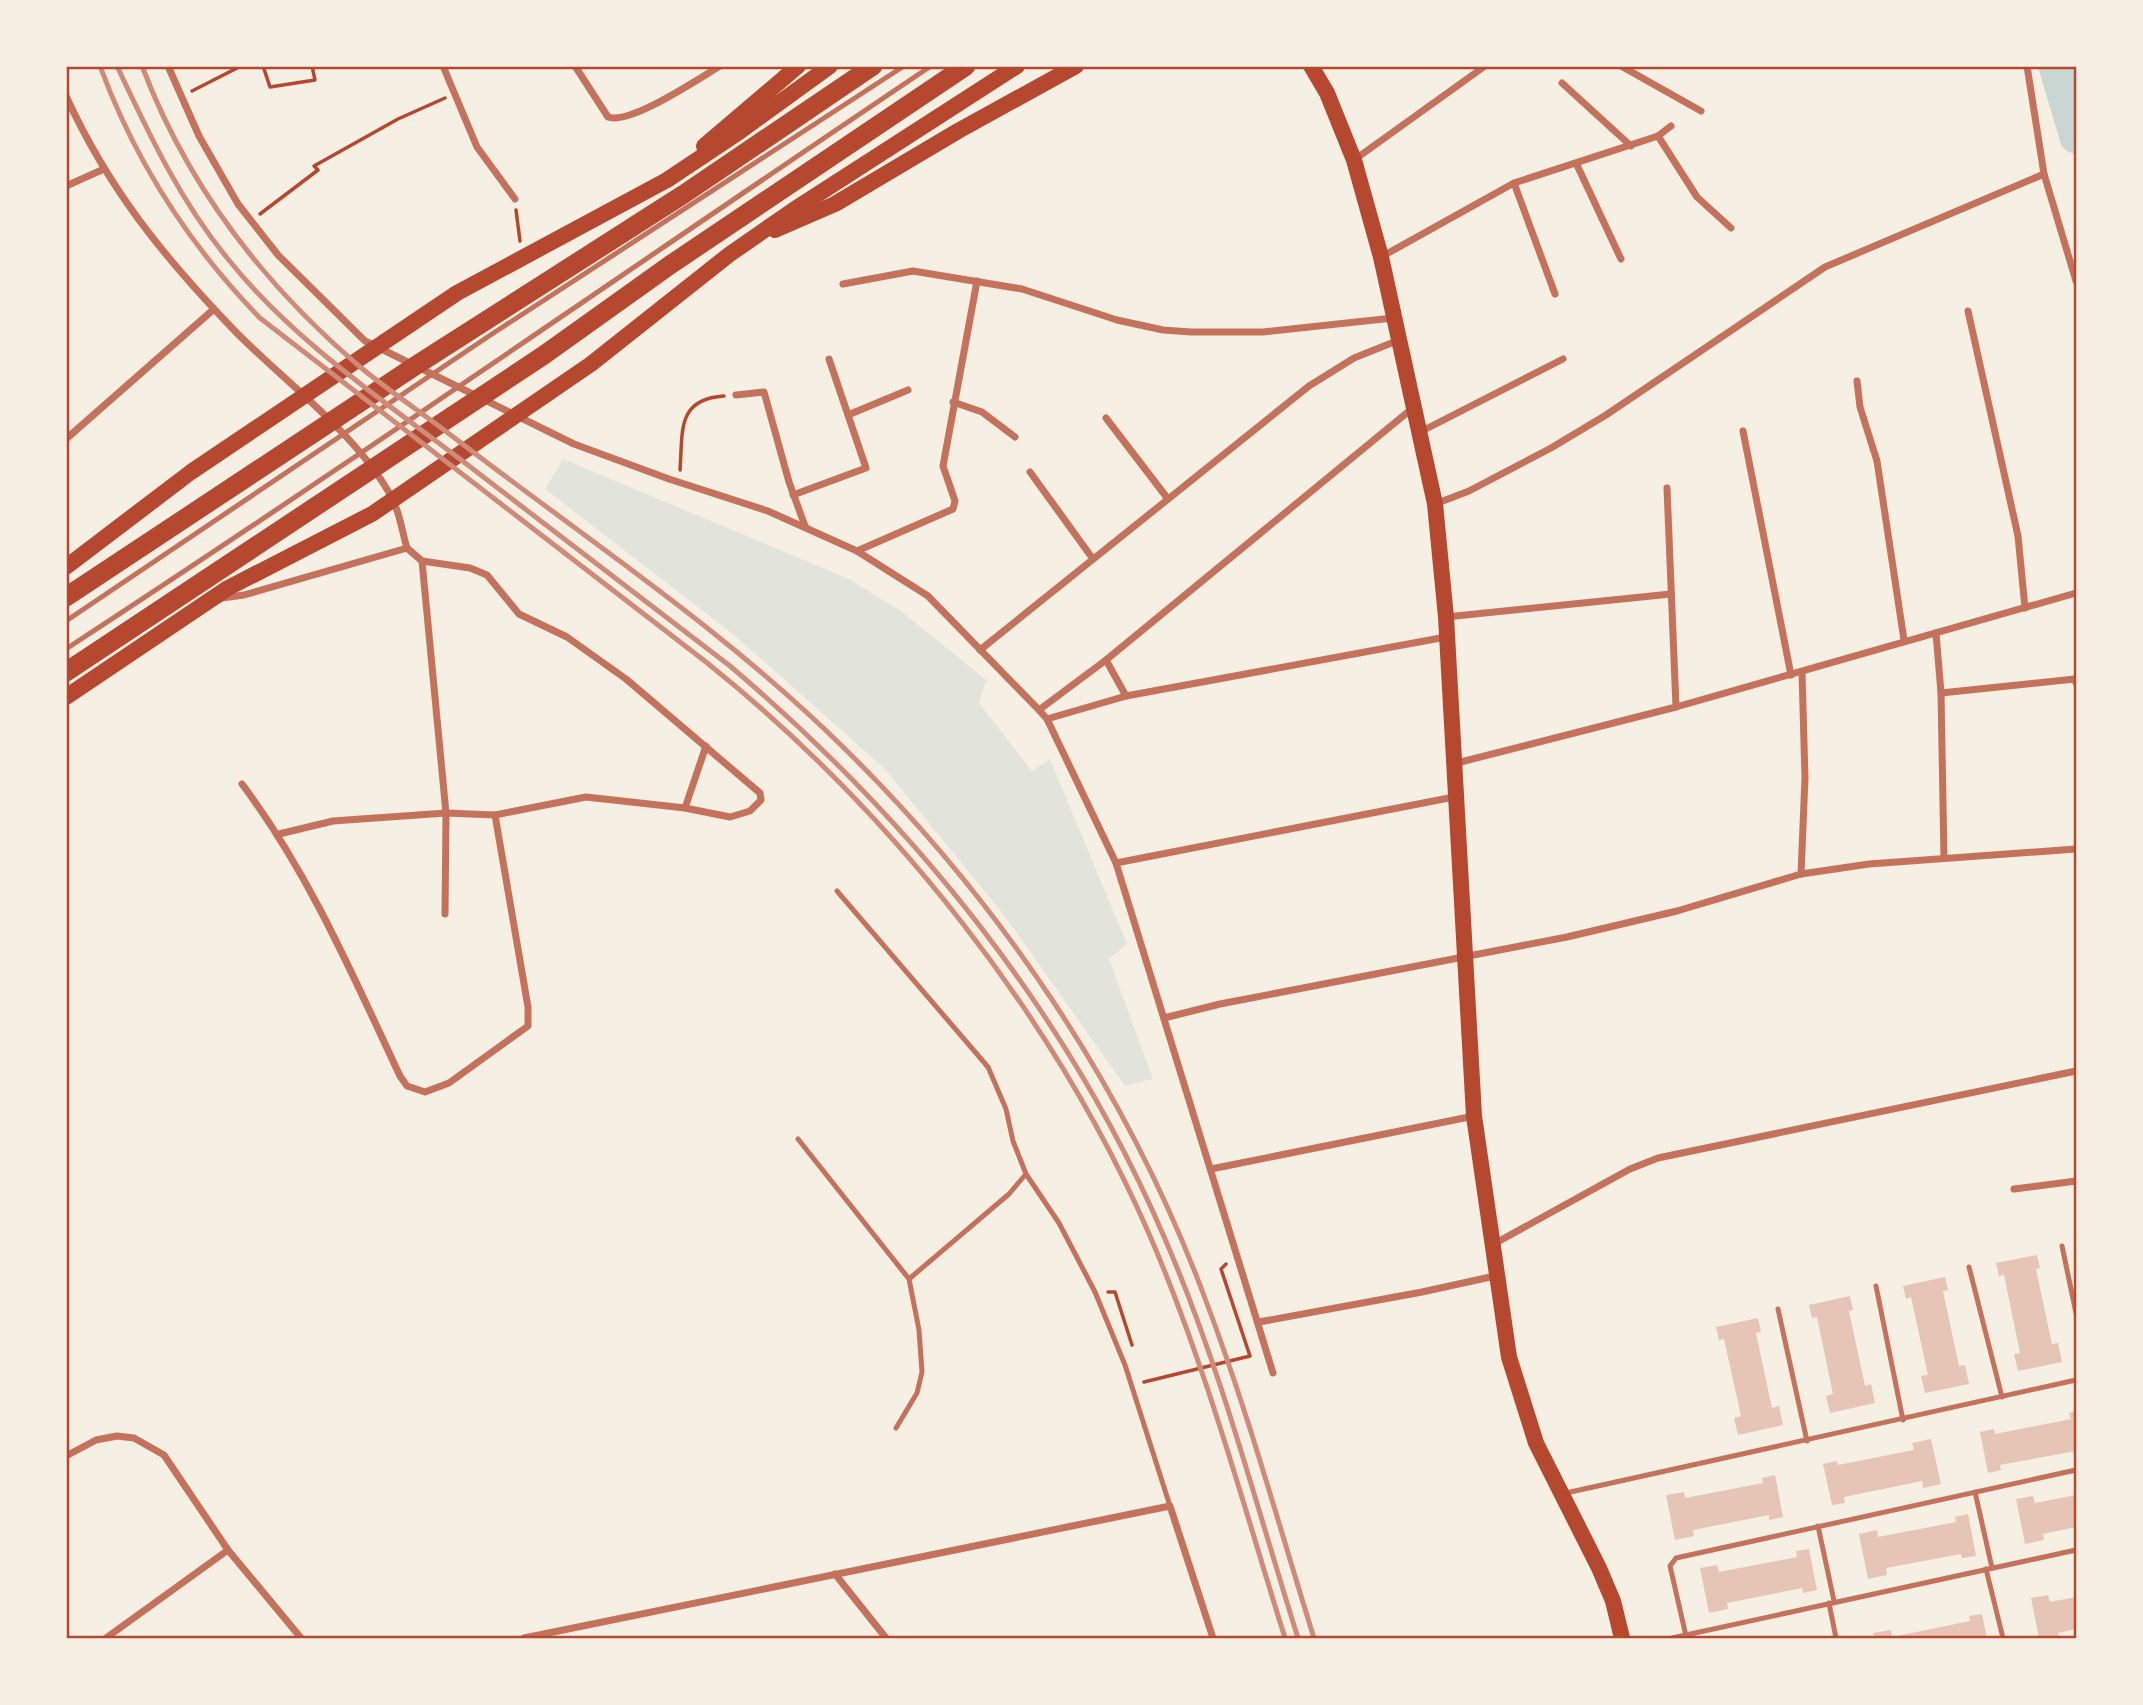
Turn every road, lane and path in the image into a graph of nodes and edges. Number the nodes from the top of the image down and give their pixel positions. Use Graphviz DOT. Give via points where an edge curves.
graph roads {
  1 [pos="167,66"];
  2 [pos="241,66"];
  3 [pos="263,66"];
  4 [pos="312,66"];
  5 [pos="443,66"];
  6 [pos="575,66"];
  7 [pos="720,66"];
  8 [pos="798,66"];
  9 [pos="830,66"];
  10 [pos="873,66"];
  11 [pos="904,66"];
  12 [pos="931,66"];
  13 [pos="966,66"];
  14 [pos="1017,66"];
  15 [pos="1076,66"];
  16 [pos="1311,66"];
  17 [pos="1485,66"];
  18 [pos="1621,66"];
  19 [pos="2027,66"];
  20 [pos="1562,83"];
  21 [pos="454,94"];
  22 [pos="66,96"];
  23 [pos="181,96"];
  24 [pos="1701,111"];
  25 [pos="1671,126"];
  26 [pos="1658,136"];
  27 [pos="1630,146"];
  28 [pos="1354,160"];
  29 [pos="1577,165"];
  30 [pos="104,169"];
  31 [pos="2044,174"];
  32 [pos="667,180"];
  33 [pos="1514,183"];
  34 [pos="66,186"];
  35 [pos="514,199"];
  36 [pos="251,220"];
  37 [pos="1731,228"];
  38 [pos="750,240"];
  39 [pos="522,257"];
  40 [pos="1381,257"];
  41 [pos="1621,259"];
  42 [pos="977,281"];
  43 [pos="2077,281"];
  44 [pos="843,284"];
  45 [pos="1555,295"];
  46 [pos="214,309"];
  47 [pos="1968,311"];
  48 [pos="1395,317"];
  49 [pos="1400,340"];
  50 [pos="829,359"];
  51 [pos="1563,359"];
  52 [pos="1857,381"];
  53 [pos="908,390"];
  54 [pos="736,395"];
  55 [pos="953,402"];
  56 [pos="1416,406"];
  57 [pos="848,415"];
  58 [pos="1106,418"];
  59 [pos="1422,431"];
  60 [pos="1743,431"];
  61 [pos="1015,437"];
  62 [pos="66,439"];
  63 [pos="279,468"];
  64 [pos="1030,472"];
  65 [pos="679,482"];
  66 [pos="1667,488"];
  67 [pos="793,495"];
  68 [pos="1168,499"];
  69 [pos="302,504"];
  70 [pos="1436,504"];
  71 [pos="805,526"];
  72 [pos="407,548"];
  73 [pos="857,551"];
  74 [pos="1093,559"];
  75 [pos="422,561"];
  76 [pos="66,567"];
  77 [pos="2077,593"];
  78 [pos="1671,594"];
  79 [pos="66,597"];
  80 [pos="210,599"];
  81 [pos="2025,608"];
  82 [pos="1446,617"];
  83 [pos="66,621"];
  84 [pos="1936,633"];
  85 [pos="1446,637"];
  86 [pos="1904,640"];
  87 [pos="66,649"];
  88 [pos="980,650"];
  89 [pos="1106,660"];
  90 [pos="1802,671"];
  91 [pos="66,672"];
  92 [pos="1791,675"];
  93 [pos="2077,682"];
  94 [pos="1941,693"];
  95 [pos="66,696"];
  96 [pos="1126,696"];
  97 [pos="1676,707"];
  98 [pos="1039,710"];
  99 [pos="1047,719"];
  100 [pos="706,746"];
  101 [pos="1452,764"];
  102 [pos="242,784"];
  103 [pos="1454,797"];
  104 [pos="685,808"];
  105 [pos="446,813"];
  106 [pos="495,815"];
  107 [pos="279,834"];
  108 [pos="2077,849"];
  109 [pos="1944,858"];
  110 [pos="1116,863"];
  111 [pos="1801,874"];
  112 [pos="837,891"];
  113 [pos="445,914"];
  114 [pos="1463,957"];
  115 [pos="1164,1018"];
  116 [pos="2077,1071"];
  117 [pos="1474,1116"];
  118 [pos="798,1139"];
  119 [pos="1211,1169"];
  120 [pos="1026,1174"];
  121 [pos="2077,1181"];
  122 [pos="2014,1189"];
  123 [pos="1491,1245"];
  124 [pos="2062,1246"];
  125 [pos="1236,1256"];
  126 [pos="1969,1267"];
  127 [pos="1495,1276"];
  128 [pos="909,1279"];
  129 [pos="1876,1286"];
  130 [pos="1778,1308"];
  131 [pos="2077,1313"];
  132 [pos="1259,1322"];
  133 [pos="1273,1373"];
  134 [pos="2077,1380"];
  135 [pos="1144,1382"];
  136 [pos="2002,1397"];
  137 [pos="1903,1420"];
  138 [pos="895,1428"];
  139 [pos="1807,1441"];
  140 [pos="66,1456"];
  141 [pos="2077,1470"];
  142 [pos="1975,1492"];
  143 [pos="1563,1494"];
  144 [pos="1170,1506"];
  145 [pos="1818,1526"];
  146 [pos="228,1550"];
  147 [pos="2077,1550"];
  148 [pos="1989,1568"];
  149 [pos="835,1574"];
  150 [pos="1831,1602"];
  151 [pos="1686,1636"];
  152 [pos="1675,1638"];
  153 [pos="106,1639"];
  154 [pos="301,1639"];
  155 [pos="524,1639"];
  156 [pos="886,1639"];
  157 [pos="1213,1639"];
  158 [pos="1622,1639"];
  159 [pos="1836,1639"];
  160 [pos="2003,1639"];
  1 -- 23 [label="street"];
  2 -- 23 [label="path"];
  3 -- 4 [label="path" via="270,87 315,80"];
  5 -- 21 [label="street"];
  6 -- 7 [label="street" via="608,117 615,119 632,115"];
  8 -- 32 [label="main road"];
  9 -- 32 [label="main road"];
  10 -- 63 [label="highway" via="492,316"];
  11 -- 63 [label="lane"];
  12 -- 69 [label="lane" via="504,356"];
  13 -- 69 [label="highway" via="544,355"];
  14 -- 38 [label="main road"];
  15 -- 38 [label="main road" via="835,204"];
  16 -- 28 [label="main road"];
  17 -- 28 [label="street"];
  18 -- 24 [label="street"];
  19 -- 31 [label="street"];
  20 -- 27 [label="street"];
  21 -- 35 [label="street" via="477,147"];
  21 -- 36 [label="path" via="314,166 318,170"];
  22 -- 30 [label="street"];
  23 -- 36 [label="street" via="199,136"];
  25 -- 26 [label="street"];
  26 -- 27 [label="street"];
  26 -- 37 [label="street" via="1697,197"];
  27 -- 29 [label="street"];
  28 -- 40 [label="main road"];
  29 -- 33 [label="street"];
  29 -- 41 [label="street"];
  30 -- 34 [label="street"];
  30 -- 46 [label="street" via="140,225"];
  31 -- 43 [label="street"];
  31 -- 70 [label="street" via="1825,267 1606,415 1551,448"];
  32 -- 39 [label="main road"];
  33 -- 40 [label="street"];
  33 -- 45 [label="street"];
  35 -- 39 [label="path"];
  36 -- 65 [label="street" via="278,255 365,341 574,444"];
  38 -- 80 [label="main road" via="591,364 372,514"];
  39 -- 76 [label="main road" via="457,293 253,429"];
  40 -- 48 [label="main road"];
  42 -- 44 [label="street" via="913,271"];
  42 -- 48 [label="street" via="1022,289 1163,330 1263,332"];
  42 -- 55 [label="street"];
  46 -- 62 [label="street"];
  46 -- 72 [label="street" via="354,446 393,499"];
  47 -- 81 [label="street" via="2016,525"];
  48 -- 49 [label="main road"];
  49 -- 56 [label="main road"];
  49 -- 68 [label="street" via="1354,358 1319,380"];
  50 -- 57 [label="street"];
  51 -- 59 [label="street"];
  52 -- 86 [label="street" via="1877,461"];
  53 -- 57 [label="street"];
  54 -- 65 [label="path" via="708,397 692,405 684,419"];
  54 -- 67 [label="street" via="764,392"];
  55 -- 61 [label="street" via="982,412"];
  55 -- 73 [label="street" via="943,466 956,501 953,509"];
  56 -- 59 [label="main road"];
  56 -- 89 [label="street"];
  57 -- 67 [label="street" via="866,468"];
  58 -- 68 [label="street"];
  59 -- 70 [label="main road"];
  60 -- 92 [label="street"];
  63 -- 79 [label="highway"];
  63 -- 83 [label="lane"];
  64 -- 74 [label="street"];
  65 -- 71 [label="street"];
  66 -- 78 [label="street"];
  67 -- 71 [label="street"];
  68 -- 74 [label="street"];
  69 -- 87 [label="lane"];
  69 -- 91 [label="highway"];
  70 -- 82 [label="main road"];
  71 -- 73 [label="street"];
  72 -- 75 [label="street"];
  72 -- 80 [label="street" via="244,595"];
  73 -- 88 [label="street" via="928,596"];
  74 -- 88 [label="street"];
  75 -- 100 [label="street" via="487,575 519,614 575,642"];
  75 -- 105 [label="street"];
  77 -- 81 [label="street"];
  78 -- 82 [label="street"];
  78 -- 97 [label="street"];
  80 -- 95 [label="main road"];
  81 -- 84 [label="street"];
  82 -- 85 [label="main road"];
  84 -- 86 [label="street"];
  84 -- 94 [label="street"];
  85 -- 96 [label="street"];
  85 -- 101 [label="main road"];
  86 -- 90 [label="street"];
  88 -- 98 [label="street"];
  89 -- 96 [label="street"];
  89 -- 98 [label="street"];
  90 -- 92 [label="street"];
  90 -- 111 [label="street" via="1805,778"];
  92 -- 97 [label="street"];
  93 -- 94 [label="street"];
  94 -- 109 [label="street"];
  96 -- 99 [label="street"];
  97 -- 101 [label="street"];
  98 -- 99 [label="street"];
  99 -- 110 [label="street"];
  100 -- 104 [label="street"];
  100 -- 104 [label="street" via="760,793 760,803 730,817"];
  101 -- 103 [label="main road"];
  102 -- 107 [label="street"];
  103 -- 110 [label="street"];
  103 -- 114 [label="main road"];
  104 -- 106 [label="street" via="586,797"];
  105 -- 106 [label="street"];
  105 -- 107 [label="street" via="333,821"];
  105 -- 113 [label="street"];
  106 -- 107 [label="street" via="528,1026 425,1093 407,1086"];
  108 -- 109 [label="street"];
  109 -- 111 [label="street"];
  110 -- 115 [label="street"];
  111 -- 114 [label="street" via="1623,925"];
  112 -- 120 [label="lane" via="988,1067"];
  114 -- 115 [label="street"];
  114 -- 117 [label="main road"];
  115 -- 119 [label="street"];
  116 -- 123 [label="street" via="1658,1158"];
  117 -- 119 [label="street"];
  117 -- 123 [label="main road"];
  118 -- 128 [label="lane"];
  119 -- 125 [label="street"];
  120 -- 128 [label="lane" via="1009,1194"];
  120 -- 144 [label="lane" via="1059,1223 1095,1292 1125,1365"];
  121 -- 122 [label="street"];
  123 -- 127 [label="main road"];
  124 -- 131 [label="lane"];
  125 -- 132 [label="street"];
  125 -- 135 [label="path" via="1221,1269 1250,1356"];
  126 -- 136 [label="lane"];
  127 -- 132 [label="street"];
  127 -- 143 [label="main road" via="1522,1404"];
  128 -- 138 [label="lane" via="922,1372 917,1393"];
  129 -- 137 [label="lane"];
  130 -- 139 [label="lane"];
  132 -- 133 [label="street"];
  134 -- 136 [label="lane"];
  136 -- 137 [label="lane"];
  137 -- 139 [label="lane"];
  139 -- 143 [label="lane"];
  140 -- 146 [label="street" via="96,1440 117,1436 151,1446 164,1455"];
  141 -- 142 [label="lane"];
  142 -- 145 [label="lane"];
  142 -- 148 [label="lane"];
  143 -- 158 [label="main road" via="1613,1601"];
  144 -- 149 [label="street"];
  144 -- 157 [label="street"];
  145 -- 150 [label="lane"];
  145 -- 151 [label="lane" via="1676,1558 1670,1566"];
  146 -- 153 [label="street"];
  146 -- 154 [label="street"];
  147 -- 148 [label="lane"];
  148 -- 150 [label="lane"];
  148 -- 160 [label="lane"];
  149 -- 155 [label="street"];
  149 -- 156 [label="street"];
  150 -- 151 [label="lane"];
  150 -- 159 [label="lane"];
  151 -- 152 [label="lane"];
}
